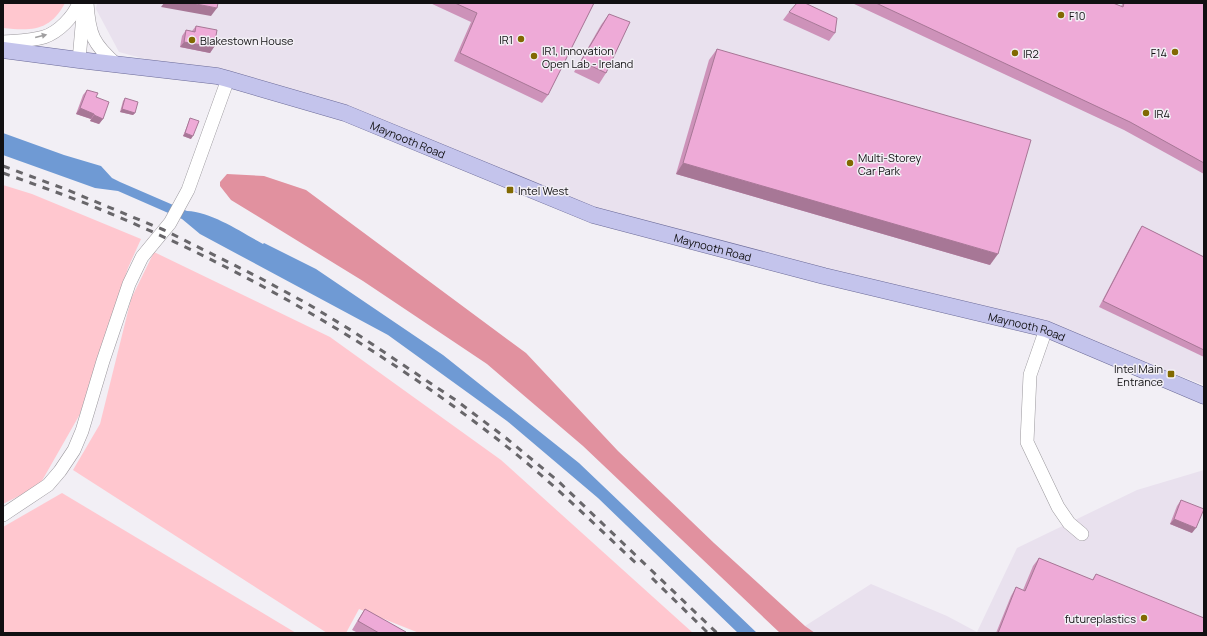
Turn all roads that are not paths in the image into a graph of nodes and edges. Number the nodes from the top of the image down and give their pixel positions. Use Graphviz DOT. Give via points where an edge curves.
graph roads {
  1 [pos="79,3"];
  2 [pos="86,3"];
  3 [pos="3,42"];
  4 [pos="3,50"];
  5 [pos="79,60"];
  6 [pos="117,65"];
  7 [pos="228,79"];
  8 [pos="1046,329"];
  9 [pos="1204,396"];
  10 [pos="3,515"];
  11 [pos="1082,534"];
  3 -- 1 [label="street, one-way" via="44,37 55,31 75,12"];
  2 -- 5 [label="street"];
  2 -- 6 [label="street" via="94,40 102,52"];
  4 -- 5 [label="main road"];
  5 -- 6 [label="main road, Maynooth Road"];
  6 -- 7 [label="main road, Maynooth Road" via="198,73"];
  7 -- 8 [label="main road, Maynooth Road" via="345,113 593,215 824,276"];
  7 -- 10 [label="street" via="183,201 170,223 142,257 129,284 74,450 48,485"];
  8 -- 9 [label="main road, Maynooth Road"];
  8 -- 11 [label="street" via="1030,375 1027,442 1058,507 1069,523"];
}
